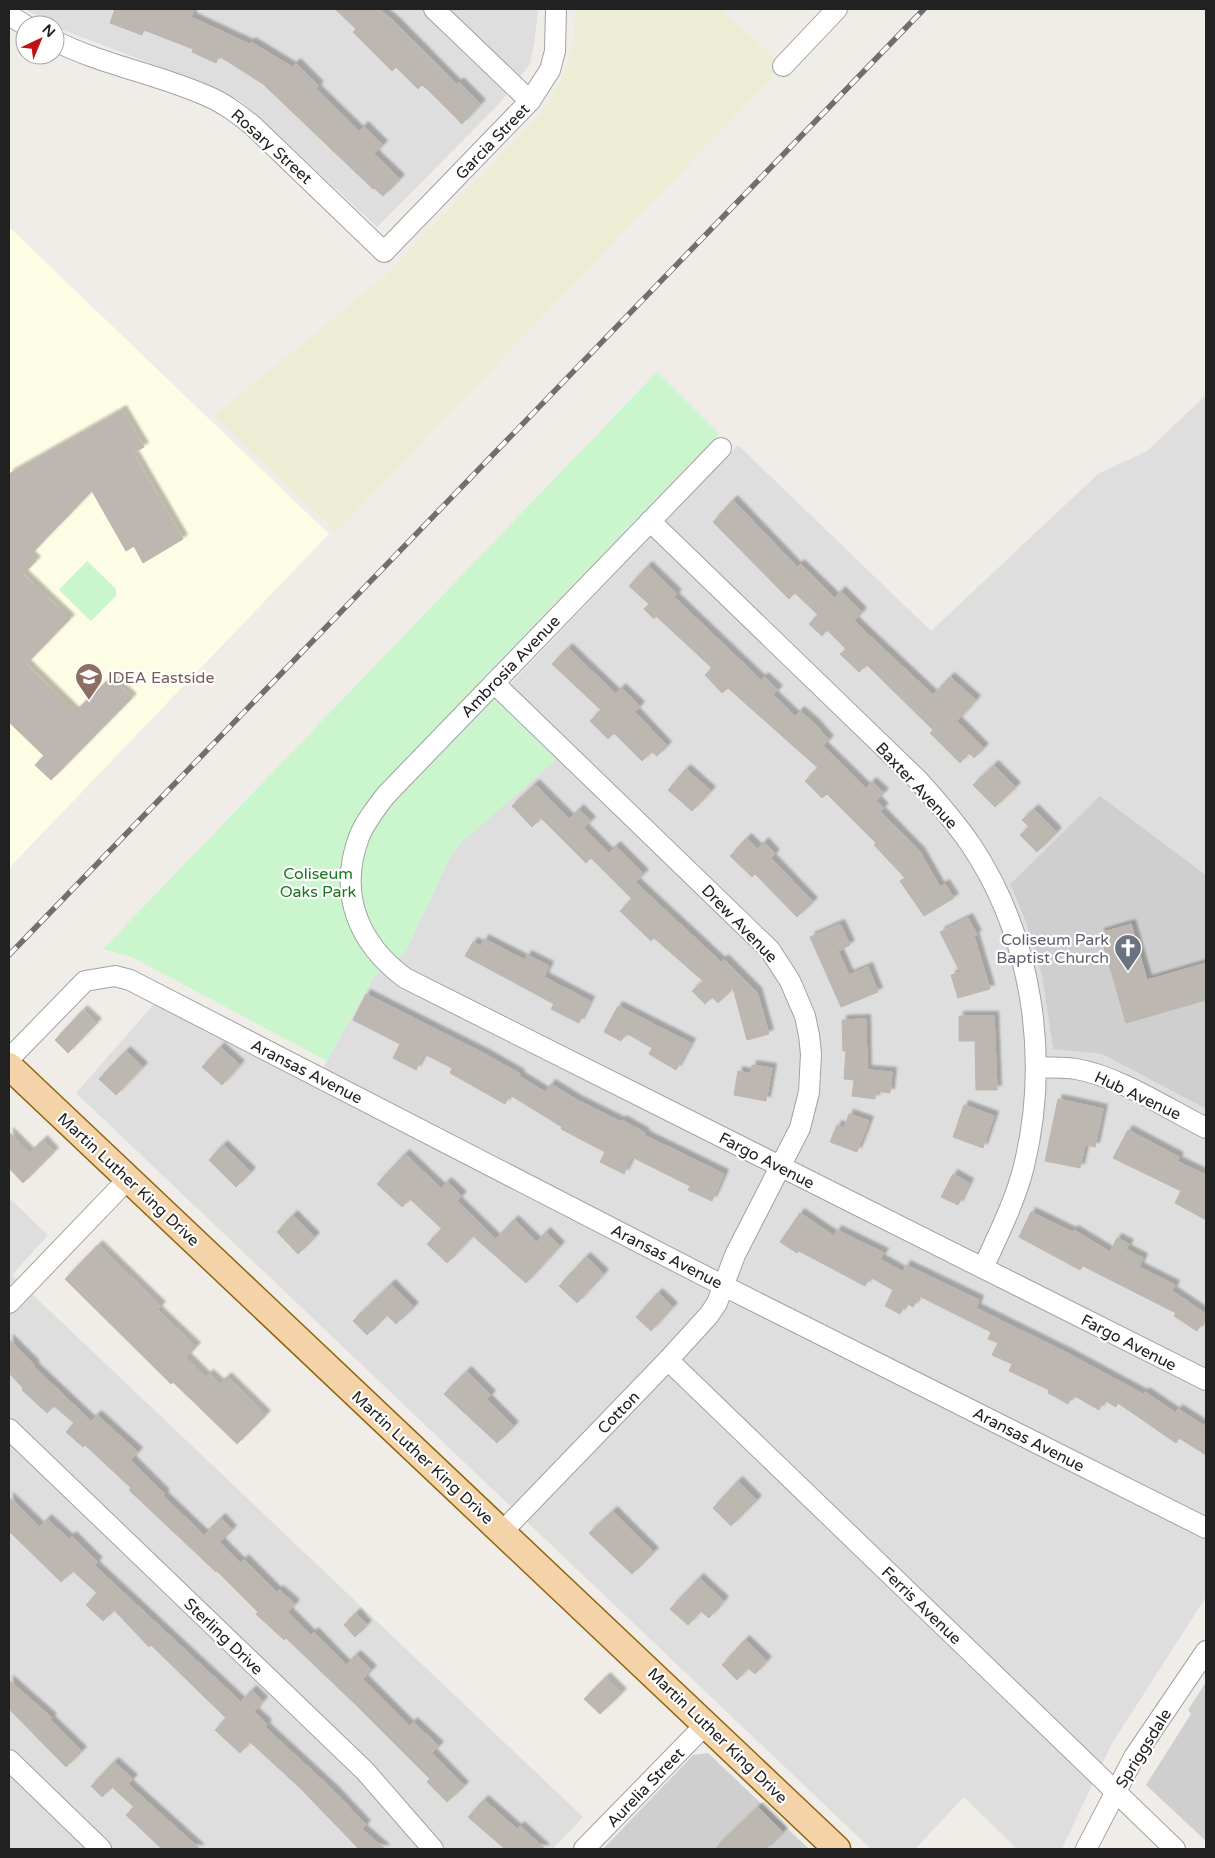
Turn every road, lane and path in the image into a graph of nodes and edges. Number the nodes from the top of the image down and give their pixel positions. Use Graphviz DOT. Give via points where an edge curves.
graph roads {
  1 [pos="434,9"];
  2 [pos="556,9"];
  3 [pos="837,9"];
  4 [pos="65,45"];
  5 [pos="783,66"];
  6 [pos="530,102"];
  7 [pos="384,252"];
  8 [pos="721,448"];
  9 [pos="650,521"];
  10 [pos="494,683"];
  11 [pos="354,911"];
  12 [pos="9,1059"];
  13 [pos="9,1066"];
  14 [pos="1037,1068"];
  15 [pos="1206,1128"];
  16 [pos="781,1167"];
  17 [pos="129,1178"];
  18 [pos="983,1268"];
  19 [pos="724,1286"];
  20 [pos="9,1303"];
  21 [pos="668,1360"];
  22 [pos="1206,1380"];
  23 [pos="9,1429"];
  24 [pos="1206,1528"];
  25 [pos="502,1532"];
  26 [pos="1206,1651"];
  27 [pos="706,1724"];
  28 [pos="9,1760"];
  29 [pos="1116,1792"];
  30 [pos="101,1849"];
  31 [pos="433,1849"];
  32 [pos="584,1849"];
  33 [pos="837,1849"];
  34 [pos="1086,1849"];
  35 [pos="1175,1849"];
  1 -- 6 [label="street"];
  2 -- 6 [label="street, Garcia Street" via="555,51 550,70"];
  3 -- 5 [label="street"];
  4 -- 7 [label="street, Rosary Street" via="183,86 232,109"];
  6 -- 7 [label="street, Garcia Street"];
  8 -- 9 [label="street, Ambrosia Avenue"];
  9 -- 10 [label="street, Ambrosia Avenue"];
  9 -- 14 [label="street, Baxter Avenue" via="918,780 971,846 992,883 1022,962 1031,1003"];
  10 -- 11 [label="street, Ambrosia Avenue" via="372,813 359,836 352,862"];
  10 -- 16 [label="street, Drew Avenue" via="757,936 781,965 804,1016 811,1063 806,1110"];
  11 -- 16 [label="street, Fargo Avenue" via="371,946 405,978"];
  12 -- 19 [label="street, Aransas Avenue" via="85,981 115,976 130,980"];
  13 -- 17 [label="main road, Martin Luther King Drive"];
  14 -- 15 [label="street, Hub Avenue" via="1075,1069 1112,1080"];
  14 -- 18 [label="street, Baxter Avenue" via="1032,1126 1023,1168 1010,1208"];
  16 -- 18 [label="street, Fargo Avenue"];
  16 -- 19 [label="street, Drew Avenue" via="735,1254"];
  17 -- 20 [label="street"];
  17 -- 25 [label="main road, Martin Luther King Drive"];
  18 -- 22 [label="street, Fargo Avenue"];
  19 -- 21 [label="street, Cotton" via="709,1315"];
  19 -- 24 [label="street, Aransas Avenue"];
  21 -- 25 [label="street, Cotton"];
  21 -- 29 [label="street, Ferris Avenue"];
  23 -- 31 [label="street, Sterling Drive" via="365,1771"];
  25 -- 27 [label="main road, Martin Luther King Drive"];
  26 -- 29 [label="street, Spriggsdale" via="1134,1757"];
  27 -- 32 [label="street, Aurelia Street"];
  27 -- 33 [label="main road, Martin Luther King Drive"];
  28 -- 30 [label="street"];
  29 -- 34 [label="street, Spriggsdale"];
  29 -- 35 [label="street, Ferris Avenue"];
}
